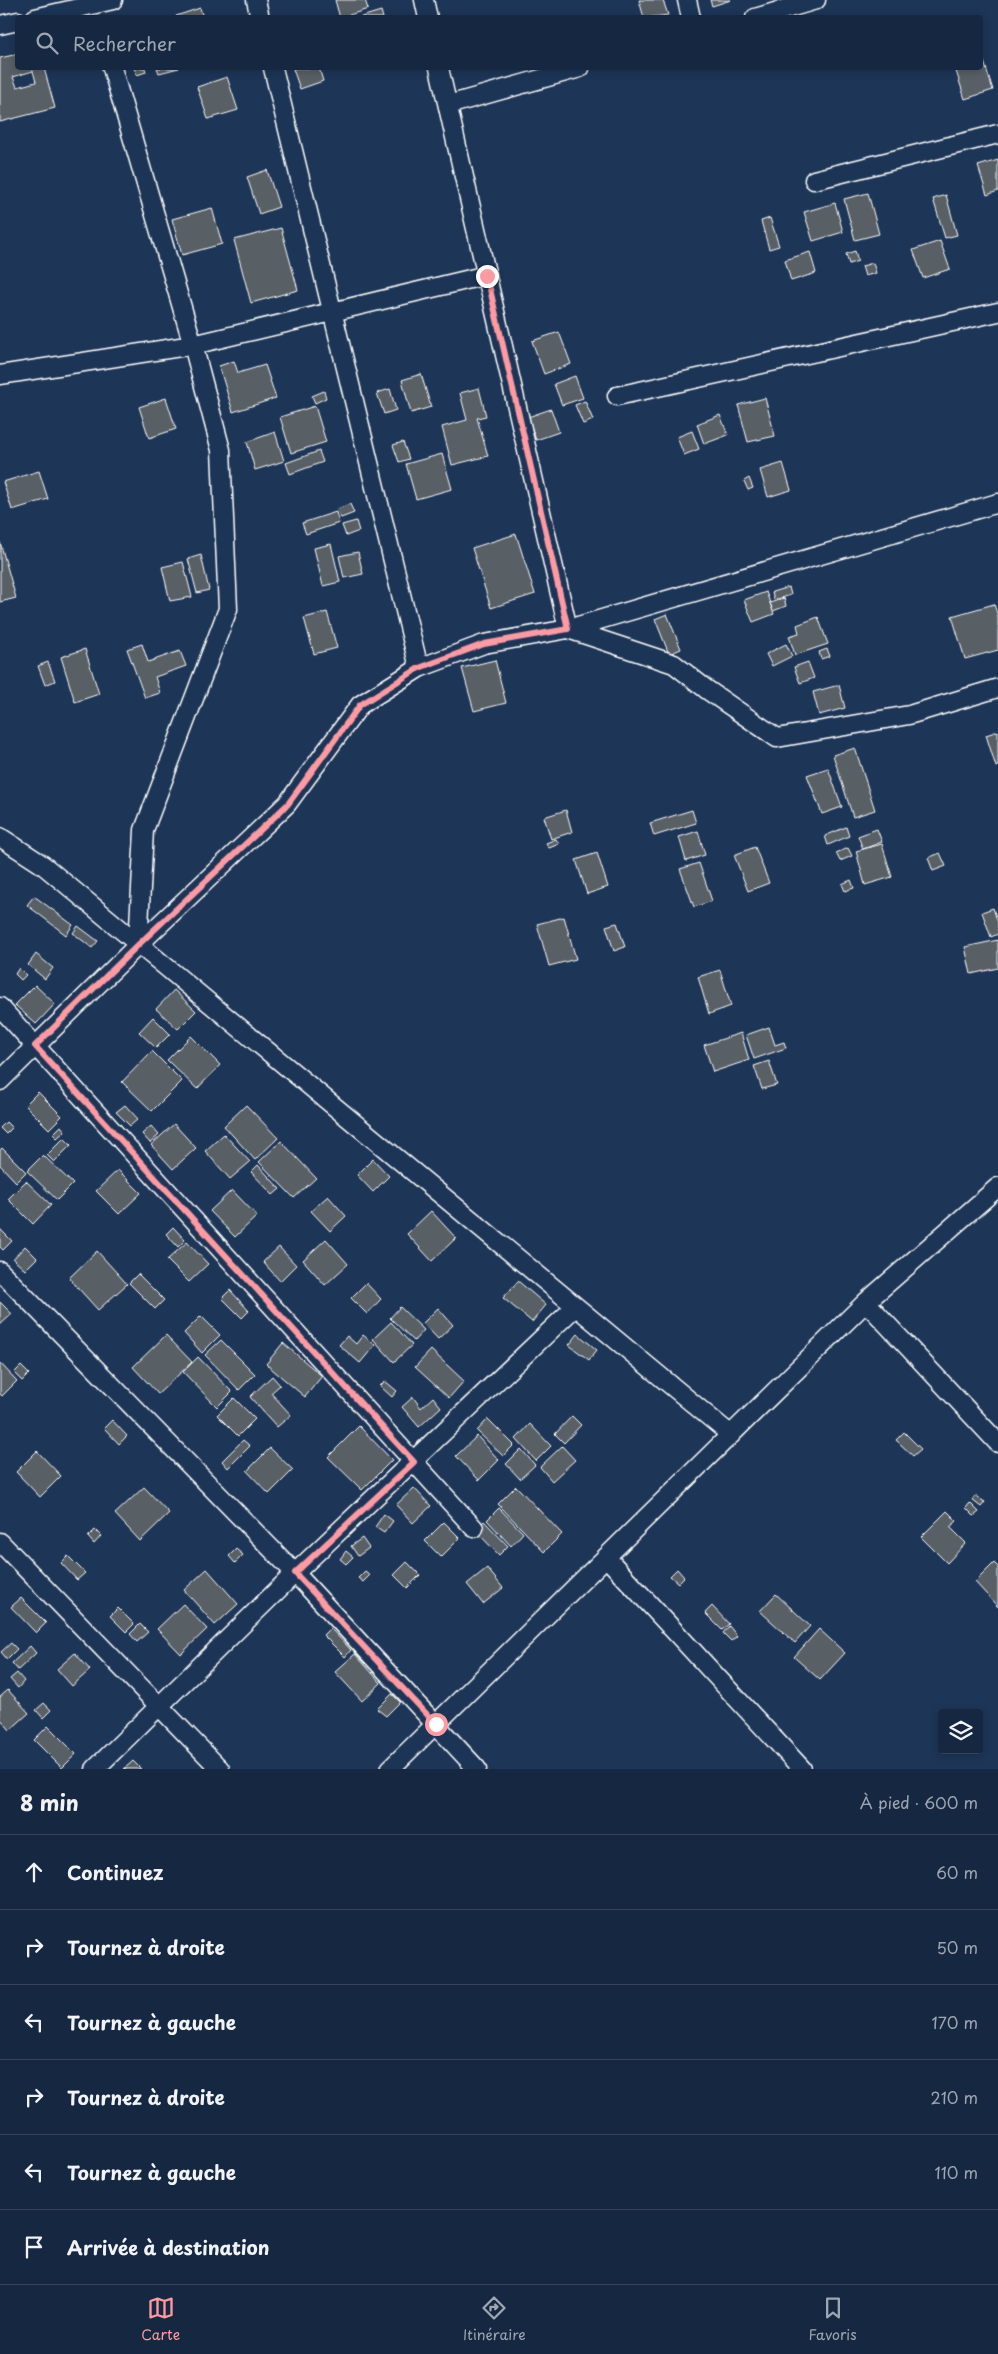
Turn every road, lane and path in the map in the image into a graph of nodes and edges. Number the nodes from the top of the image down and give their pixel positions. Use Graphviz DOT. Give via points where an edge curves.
graph roads {
  1 [pos="113,0"];
  2 [pos="256,0"];
  3 [pos="424,0"];
  4 [pos="687,0"];
  5 [pos="816,0"];
  6 [pos="95,7"];
  7 [pos="51,15"];
  8 [pos="259,15"];
  9 [pos="427,15"];
  10 [pos="690,15"];
  11 [pos="765,15"];
  12 [pos="15,22"];
  13 [pos="0,25"];
  14 [pos="113,70"];
  15 [pos="273,70"];
  16 [pos="439,70"];
  17 [pos="573,70"];
  18 [pos="448,105"];
  19 [pos="998,134"];
  20 [pos="814,180"];
  21 [pos="487,276"];
  22 [pos="332,312"];
  23 [pos="998,312"];
  24 [pos="193,345"];
  25 [pos="0,375"];
  26 [pos="618,396"];
  27 [pos="998,503"];
  28 [pos="568,629"];
  29 [pos="419,668"];
  30 [pos="998,688"];
  31 [pos="0,836"];
  32 [pos="138,945"];
  33 [pos="0,1007"];
  34 [pos="35,1046"];
  35 [pos="0,1081"];
  36 [pos="998,1187"];
  37 [pos="0,1271"];
  38 [pos="866,1302"];
  39 [pos="575,1307"];
  40 [pos="731,1435"];
  41 [pos="998,1442"];
  42 [pos="414,1462"];
  43 [pos="474,1528"];
  44 [pos="0,1542"];
  45 [pos="606,1557"];
  46 [pos="295,1573"];
  47 [pos="158,1705"];
  48 [pos="436,1724"];
  49 [pos="95,1769"];
  50 [pos="220,1769"];
  51 [pos="390,1769"];
  52 [pos="477,1769"];
  53 [pos="802,1769"];
  1 -- 6 [label="street"];
  2 -- 8 [label="street"];
  3 -- 9 [label="street"];
  4 -- 10 [label="street"];
  5 -- 11 [label="street"];
  6 -- 7 [label="street"];
  12 -- 13 [label="street"];
  14 -- 24 [label="street"];
  15 -- 22 [label="street"];
  16 -- 18 [label="street"];
  17 -- 18 [label="street"];
  18 -- 21 [label="street"];
  19 -- 20 [label="street"];
  21 -- 22 [label="street"];
  21 -- 28 [label="street"];
  22 -- 24 [label="street"];
  22 -- 29 [label="street"];
  23 -- 26 [label="street"];
  24 -- 25 [label="street"];
  24 -- 32 [label="street" via="221,450 228,609 144,830"];
  27 -- 28 [label="street"];
  28 -- 29 [label="street" via="484,644"];
  28 -- 30 [label="street" via="674,664 777,738 909,715"];
  29 -- 32 [label="street" via="360,705 288,804"];
  31 -- 32 [label="street" via="43,865"];
  32 -- 34 [label="street"];
  32 -- 39 [label="street"];
  33 -- 34 [label="street"];
  34 -- 35 [label="street"];
  34 -- 42 [label="street"];
  36 -- 38 [label="street"];
  37 -- 46 [label="street"];
  38 -- 40 [label="street"];
  38 -- 41 [label="street"];
  39 -- 40 [label="street"];
  39 -- 42 [label="street"];
  40 -- 45 [label="street"];
  42 -- 43 [label="street"];
  42 -- 46 [label="street"];
  44 -- 47 [label="street"];
  45 -- 48 [label="street"];
  45 -- 53 [label="street"];
  46 -- 47 [label="street"];
  46 -- 48 [label="street"];
  47 -- 49 [label="street"];
  47 -- 50 [label="street"];
  48 -- 51 [label="street"];
  48 -- 52 [label="street"];
}
